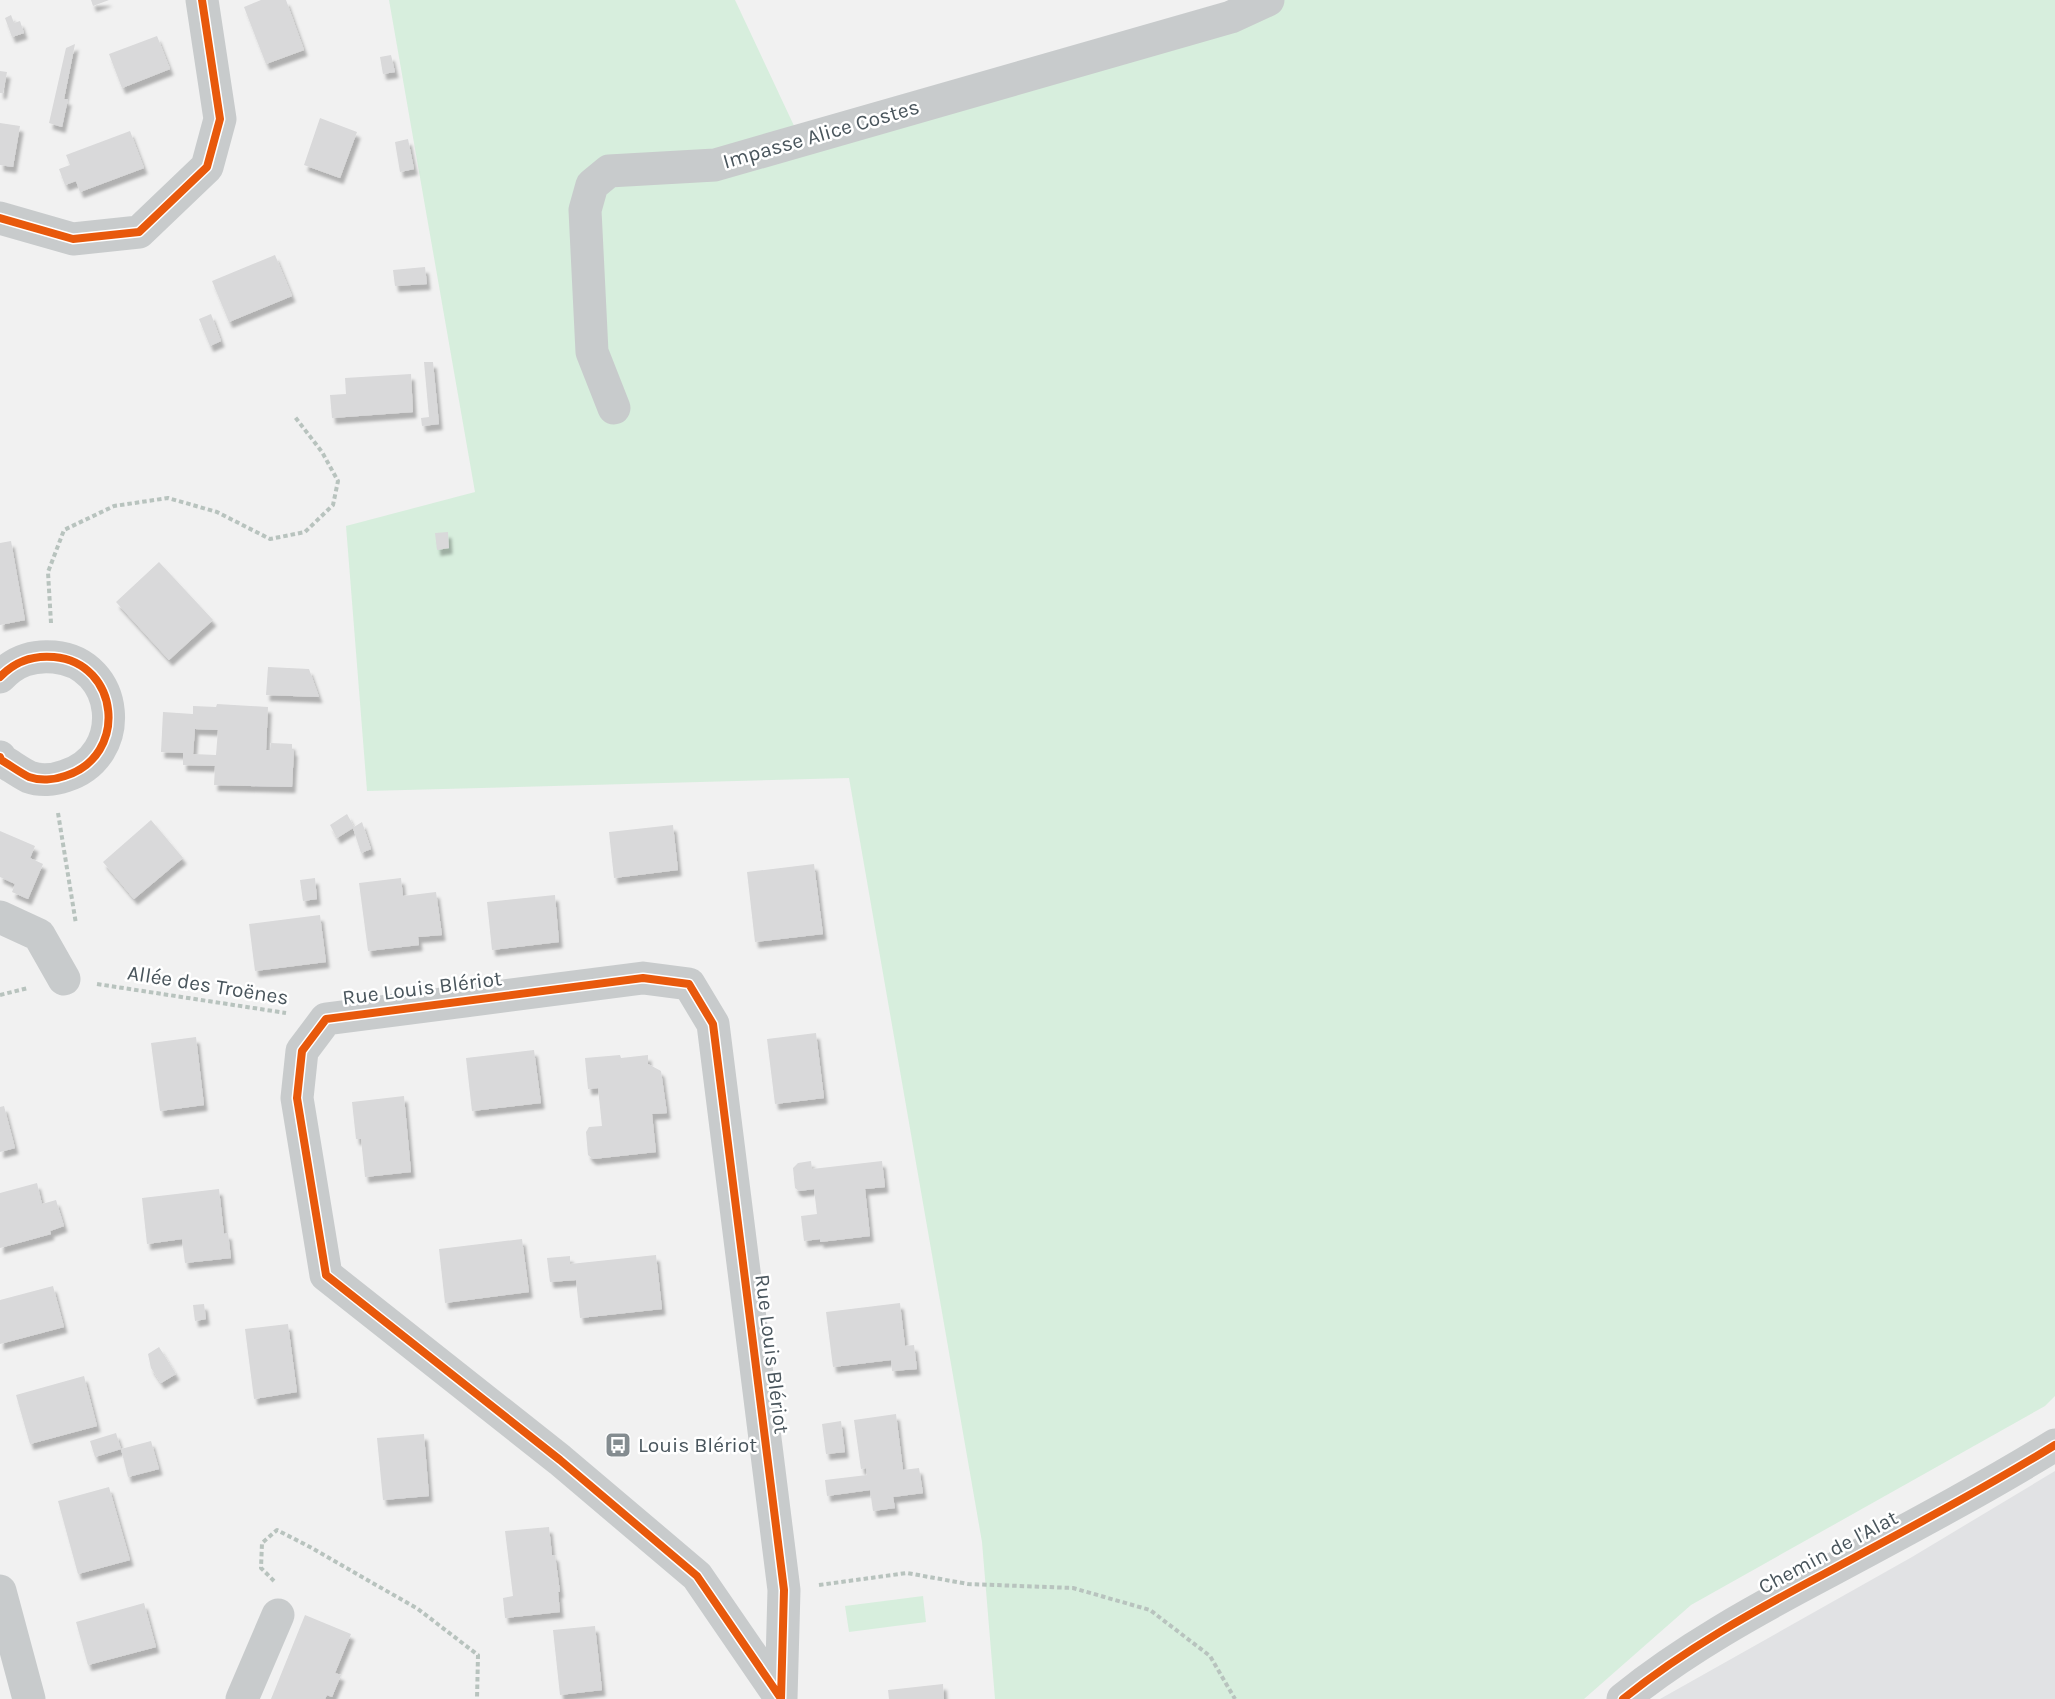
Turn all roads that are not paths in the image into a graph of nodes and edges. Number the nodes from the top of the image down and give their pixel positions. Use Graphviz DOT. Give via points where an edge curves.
graph roads {
  1 [pos="202,0"];
  2 [pos="1268,0"];
  3 [pos="0,218"];
  4 [pos="614,408"];
  5 [pos="0,677"];
  6 [pos="0,757"];
  7 [pos="0,917"];
  8 [pos="64,979"];
  9 [pos="2055,1445"];
  10 [pos="0,1591"];
  11 [pos="278,1615"];
  12 [pos="780,1698"];
  13 [pos="29,1699"];
  14 [pos="242,1699"];
  15 [pos="1623,1699"];
  1 -- 3 [label="street" via="220,119 207,167 140,232 74,239"];
  2 -- 4 [label="street, Impasse Alice Costes" via="1231,17 715,165 609,171 592,185 585,210 592,352"];
  5 -- 6 [label="street" via="9,668 36,656 69,659 96,678 109,706 108,733 97,756 78,772 53,780 30,778"];
  7 -- 8 [label="street" via="39,934"];
  9 -- 15 [label="street, Chemin de l'Alat" via="1721,1630"];
  10 -- 13 [label="street"];
  11 -- 14 [label="street"];
  12 -- 12 [label="street, Rue Louis Blériot" via="783,1590 713,1024 689,984 643,978 326,1019 302,1051 297,1098 326,1275 561,1460 697,1576"];
}
